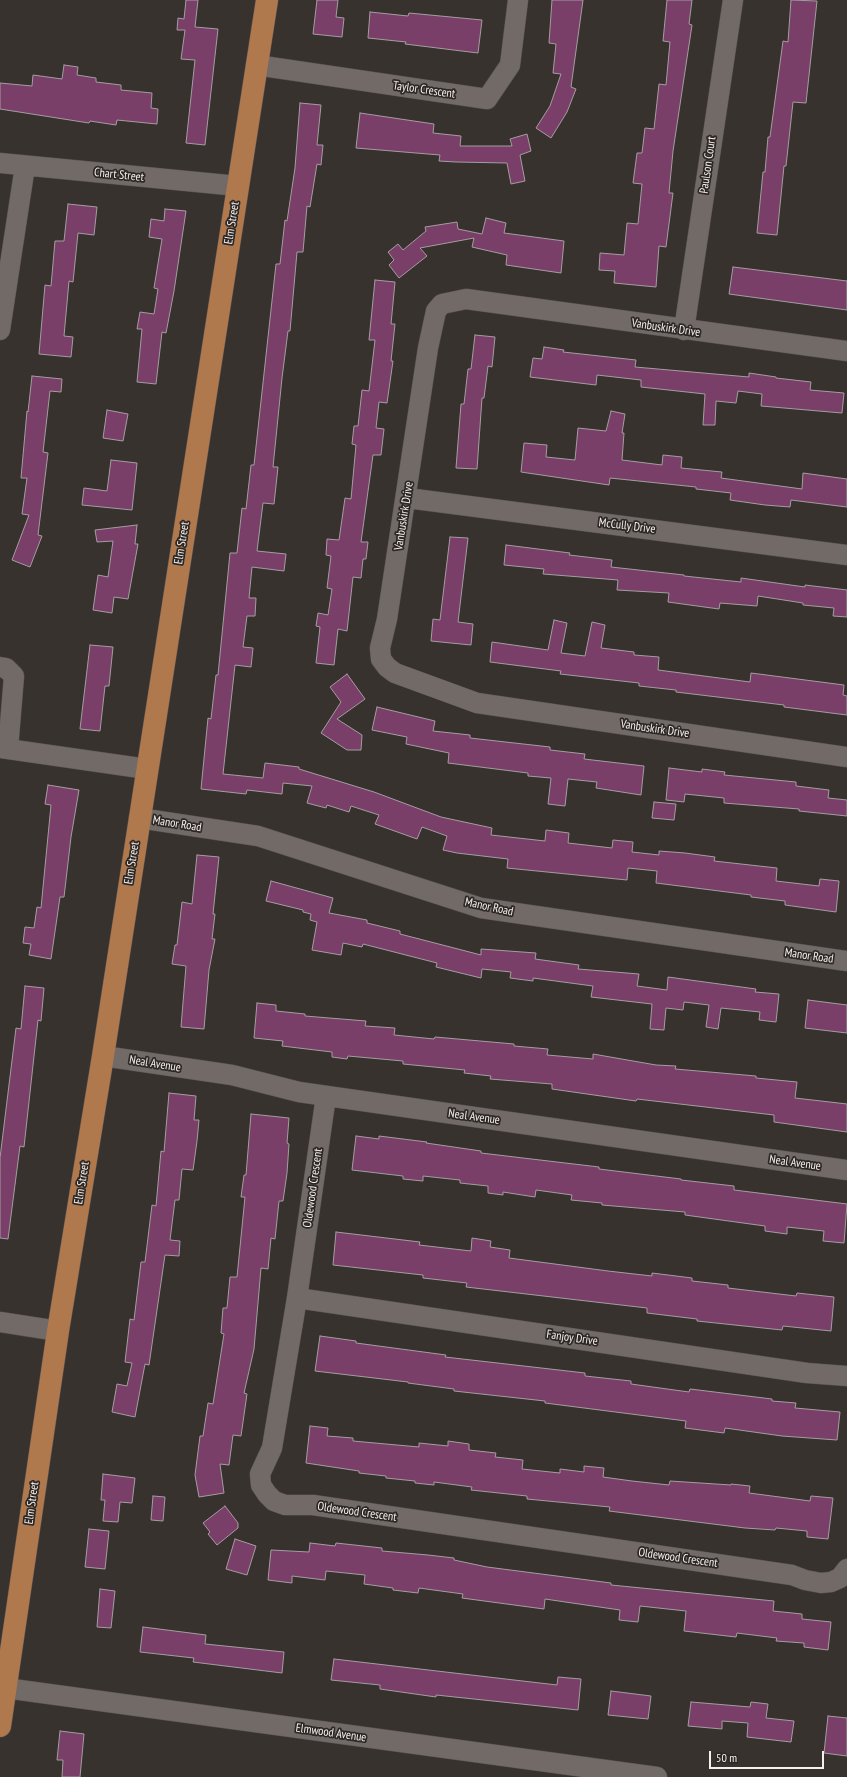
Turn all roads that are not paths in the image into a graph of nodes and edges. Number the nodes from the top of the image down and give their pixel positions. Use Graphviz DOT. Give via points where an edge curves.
graph roads {
  1 [pos="267,0"];
  2 [pos="518,0"];
  3 [pos="733,0"];
  4 [pos="256,65"];
  5 [pos="0,163"];
  6 [pos="25,166"];
  7 [pos="238,186"];
  8 [pos="0,330"];
  9 [pos="684,330"];
  10 [pos="847,351"];
  11 [pos="407,498"];
  12 [pos="847,554"];
  13 [pos="0,667"];
  14 [pos="6,710"];
  15 [pos="4,749"];
  16 [pos="847,757"];
  17 [pos="147,769"];
  18 [pos="139,818"];
  19 [pos="847,961"];
  20 [pos="103,1056"];
  21 [pos="326,1096"];
  22 [pos="847,1170"];
  23 [pos="297,1298"];
  24 [pos="0,1322"];
  25 [pos="58,1331"];
  26 [pos="847,1376"];
  27 [pos="847,1569"];
  28 [pos="5,1688"];
  29 [pos="0,1726"];
  30 [pos="657,1777"];
  1 -- 4 [label="main road, Elm Street"];
  2 -- 4 [label="street, Taylor Crescent" via="510,65 487,100"];
  3 -- 9 [label="street, Paulson Court"];
  4 -- 7 [label="main road, Elm Street"];
  5 -- 6 [label="street, Chart Street"];
  6 -- 7 [label="street, Chart Street"];
  6 -- 8 [label="street"];
  7 -- 17 [label="main road, Elm Street"];
  9 -- 10 [label="street, Vanbuskirk Drive"];
  9 -- 11 [label="street, Vanbuskirk Drive" via="466,300 442,304 436,311 428,348"];
  11 -- 12 [label="street, McCully Drive"];
  11 -- 16 [label="street, Vanbuskirk Drive" via="388,619 380,648 381,659 386,667 395,673 477,703"];
  13 -- 14 [label="street" via="6,668 14,676"];
  14 -- 15 [label="street"];
  15 -- 17 [label="street"];
  17 -- 18 [label="main road, Elm Street"];
  18 -- 19 [label="street, Manor Road" via="258,836 481,908"];
  18 -- 20 [label="main road, Elm Street"];
  20 -- 21 [label="street, Neal Avenue" via="232,1075"];
  20 -- 25 [label="main road, Elm Street"];
  21 -- 22 [label="street, Neal Avenue"];
  21 -- 23 [label="street, Oldewood Crescent"];
  23 -- 26 [label="street, Fanjoy Drive" via="799,1372"];
  23 -- 27 [label="street, Oldewood Crescent" via="272,1448 260,1474 261,1484 274,1501 285,1505 313,1505 792,1575 821,1583 840,1578"];
  24 -- 25 [label="street"];
  25 -- 28 [label="main road, Elm Street"];
  28 -- 29 [label="main road, Elm Street"];
  28 -- 30 [label="street, Elmwood Avenue"];
}
